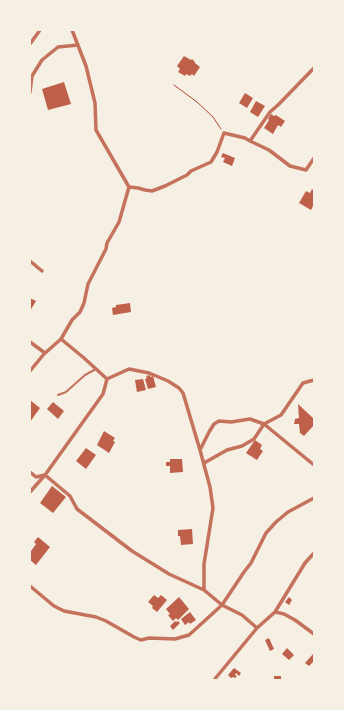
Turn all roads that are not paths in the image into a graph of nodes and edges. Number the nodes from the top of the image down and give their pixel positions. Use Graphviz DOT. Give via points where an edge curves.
graph roads {
  1 [pos="40,30"];
  2 [pos="72,30"];
  3 [pos="30,44"];
  4 [pos="78,45"];
  5 [pos="314,68"];
  6 [pos="30,92"];
  7 [pos="250,140"];
  8 [pos="314,158"];
  9 [pos="129,187"];
  10 [pos="30,261"];
  11 [pos="42,271"];
  12 [pos="62,339"];
  13 [pos="30,342"];
  14 [pos="45,353"];
  15 [pos="96,369"];
  16 [pos="30,370"];
  17 [pos="107,379"];
  18 [pos="314,380"];
  19 [pos="58,395"];
  20 [pos="264,424"];
  21 [pos="200,450"];
  22 [pos="204,463"];
  23 [pos="314,465"];
  24 [pos="30,472"];
  25 [pos="45,474"];
  26 [pos="30,492"];
  27 [pos="314,498"];
  28 [pos="314,553"];
  29 [pos="30,586"];
  30 [pos="204,590"];
  31 [pos="222,605"];
  32 [pos="275,612"];
  33 [pos="257,628"];
  34 [pos="314,634"];
  35 [pos="216,679"];
  1 -- 3 [label="street"];
  2 -- 4 [label="street"];
  4 -- 6 [label="street" via="58,47 42,60 32,76"];
  4 -- 9 [label="street" via="95,104 96,130"];
  5 -- 7 [label="street" via="270,112"];
  7 -- 8 [label="street" via="290,166 306,170"];
  7 -- 9 [label="street" via="224,133 210,162 152,191"];
  9 -- 12 [label="street" via="119,222 88,284 84,303"];
  10 -- 11 [label="street"];
  12 -- 14 [label="street"];
  12 -- 15 [label="street"];
  13 -- 14 [label="street"];
  14 -- 16 [label="street"];
  15 -- 17 [label="street"];
  15 -- 19 [label="lane" via="66,392"];
  17 -- 21 [label="street" via="129,369 149,373 179,388 183,393"];
  17 -- 25 [label="street" via="103,394"];
  18 -- 20 [label="street" via="303,383 281,415"];
  20 -- 21 [label="street" via="250,418 231,422 219,421 211,428"];
  20 -- 22 [label="street" via="254,439"];
  20 -- 23 [label="street"];
  21 -- 22 [label="street"];
  22 -- 30 [label="street" via="213,508 204,564"];
  24 -- 25 [label="street" via="36,477"];
  25 -- 26 [label="street"];
  25 -- 30 [label="street" via="70,496 77,509 132,551 169,574"];
  27 -- 31 [label="street" via="288,512 266,532 251,563"];
  28 -- 32 [label="street"];
  29 -- 31 [label="street" via="64,611 96,617 141,640 175,639 189,635"];
  30 -- 31 [label="street"];
  31 -- 33 [label="street" via="242,615"];
  32 -- 33 [label="street"];
  32 -- 34 [label="street" via="295,620"];
  33 -- 35 [label="street"];
}
